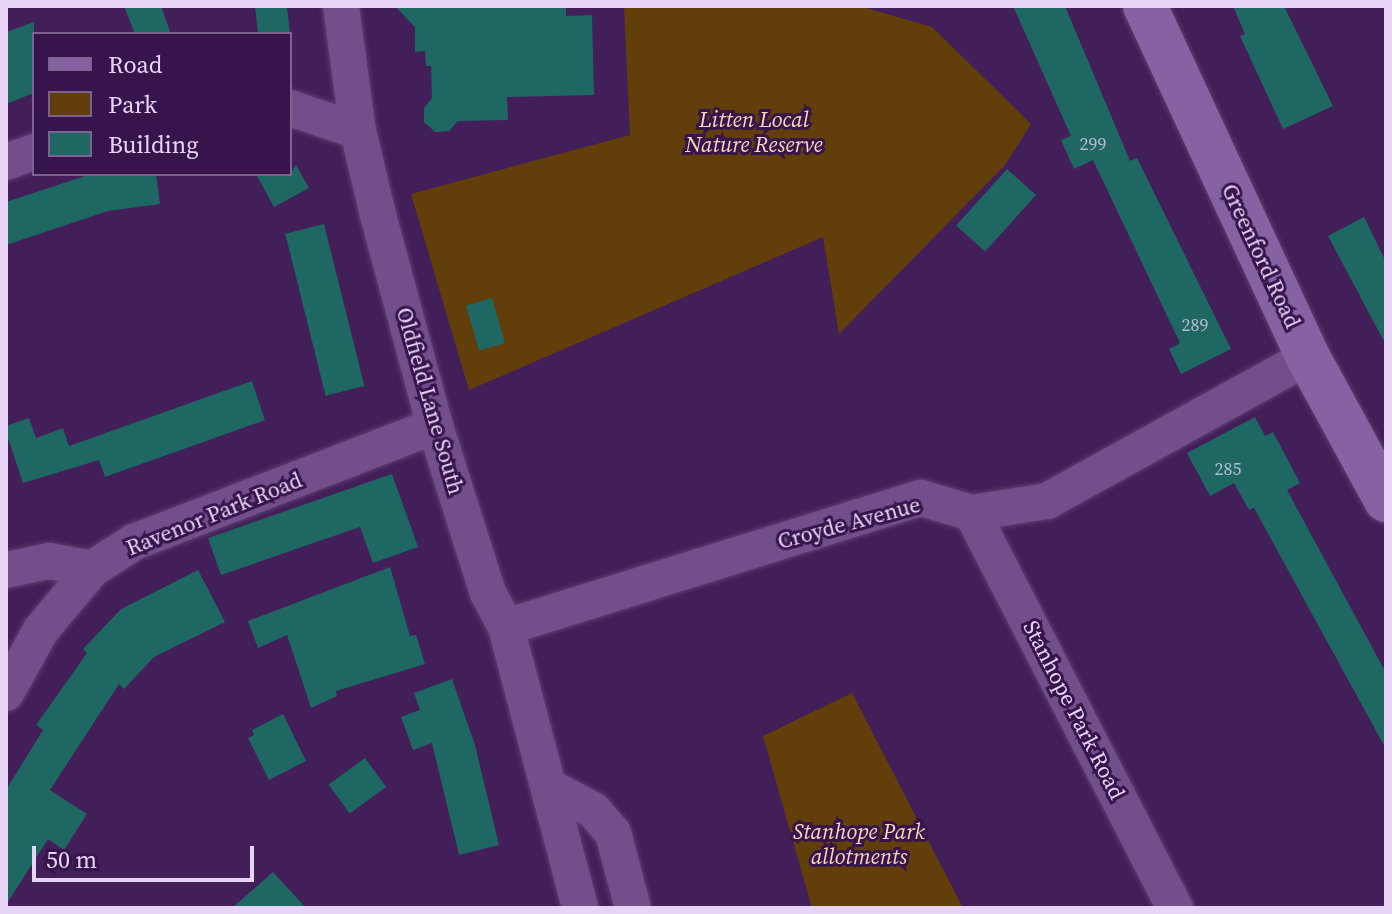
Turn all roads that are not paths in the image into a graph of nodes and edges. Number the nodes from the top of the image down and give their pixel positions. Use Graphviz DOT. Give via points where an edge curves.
graph roads {
  1 [pos="341,6"];
  2 [pos="1145,6"];
  3 [pos="292,109"];
  4 [pos="358,131"];
  5 [pos="32,153"];
  6 [pos="6,162"];
  7 [pos="1308,357"];
  8 [pos="435,426"];
  9 [pos="1386,500"];
  10 [pos="972,513"];
  11 [pos="92,569"];
  12 [pos="6,570"];
  13 [pos="506,627"];
  14 [pos="6,693"];
  15 [pos="551,788"];
  16 [pos="580,908"];
  17 [pos="633,908"];
  18 [pos="1175,908"];
  1 -- 4 [label="street, Oldfield Lane South"];
  2 -- 7 [label="main road, Greenford Road"];
  3 -- 4 [label="street"];
  4 -- 8 [label="street, Oldfield Lane South"];
  5 -- 6 [label="street"];
  7 -- 9 [label="main road, Greenford Road"];
  7 -- 10 [label="street, Croyde Avenue" via="1047,501"];
  8 -- 11 [label="street, Ravenor Park Road" via="134,542"];
  8 -- 13 [label="street, Oldfield Lane South" via="488,593"];
  10 -- 13 [label="street, Croyde Avenue" via="921,498"];
  10 -- 18 [label="street, Stanhope Park Road"];
  11 -- 12 [label="street" via="49,561"];
  11 -- 14 [label="street, Ravenor Park Road" via="41,630"];
  13 -- 15 [label="street, Oldfield Lane South"];
  15 -- 16 [label="street, Oldfield Lane South"];
  15 -- 17 [label="street" via="593,810 613,833"];
}
